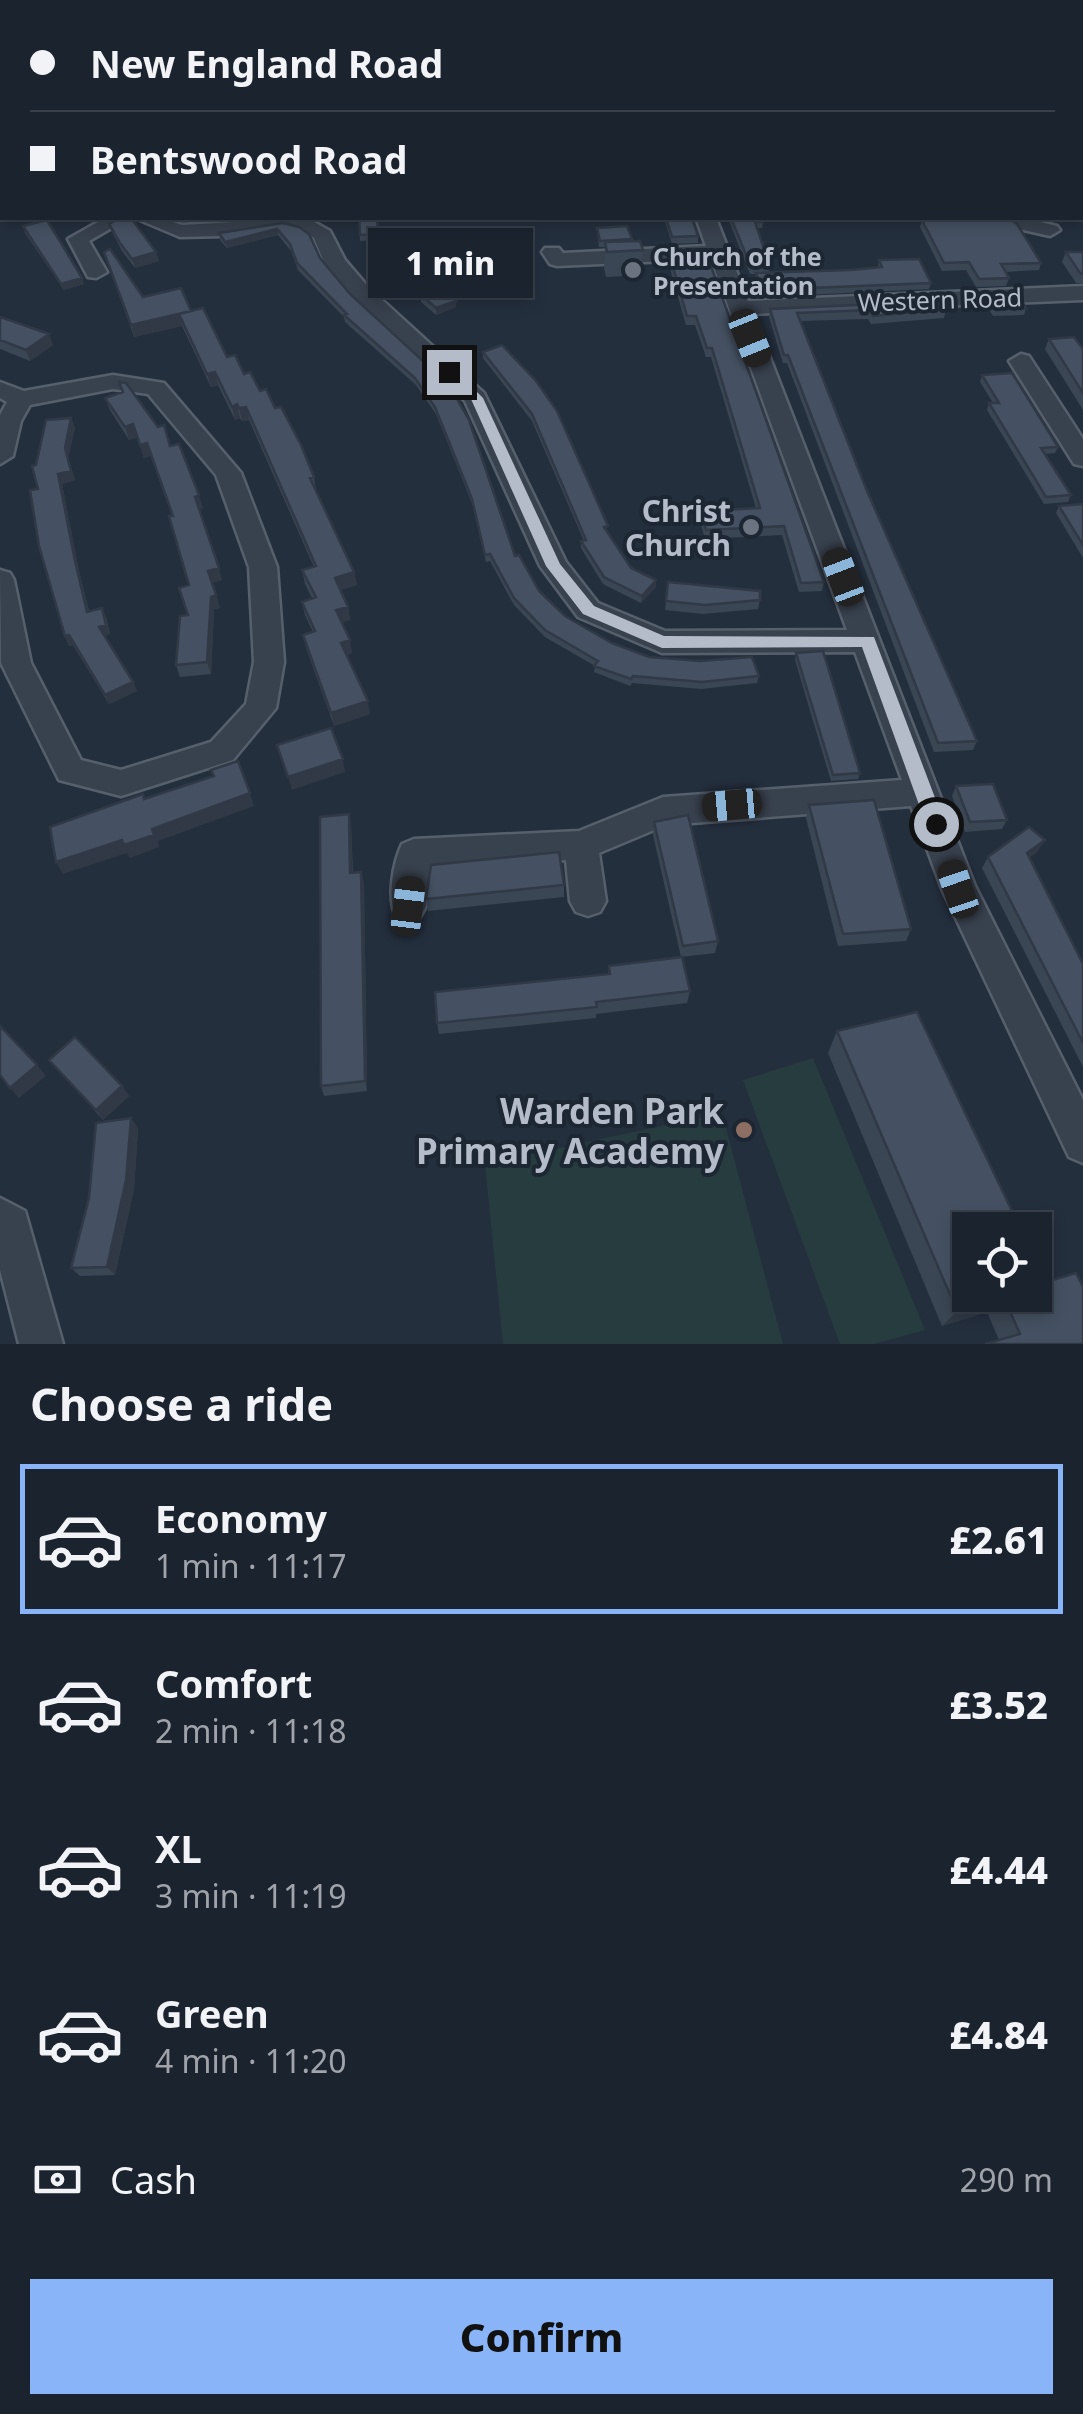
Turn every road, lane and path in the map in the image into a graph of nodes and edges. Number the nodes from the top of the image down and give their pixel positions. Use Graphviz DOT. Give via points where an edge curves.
graph roads {
  1 [pos="115,220"];
  2 [pos="151,220"];
  3 [pos="284,220"];
  4 [pos="284,220"];
  5 [pos="310,220"];
  6 [pos="707,220"];
  7 [pos="1016,220"];
  8 [pos="1050,230"];
  9 [pos="718,252"];
  10 [pos="552,259"];
  11 [pos="96,272"];
  12 [pos="1083,293"];
  13 [pos="738,308"];
  14 [pos="1021,361"];
  15 [pos="11,394"];
  16 [pos="0,456"];
  17 [pos="1083,458"];
  18 [pos="0,580"];
  19 [pos="868,641"];
  20 [pos="924,792"];
  21 [pos="580,845"];
  22 [pos="588,901"];
  23 [pos="408,906"];
  24 [pos="1083,1143"];
  25 [pos="0,1219"];
  26 [pos="41,1344"];
  1 -- 11 [label="street" via="78,240"];
  2 -- 4 [label="street" via="180,230 224,230"];
  3 -- 5 [label="street"];
  5 -- 19 [label="street" via="362,293 476,398 554,566 588,610 662,642"];
  6 -- 9 [label="street"];
  7 -- 8 [label="street"];
  9 -- 10 [label="street"];
  9 -- 13 [label="street"];
  12 -- 13 [label="street, Western Road"];
  13 -- 19 [label="street"];
  14 -- 17 [label="street"];
  15 -- 16 [label="street"];
  15 -- 18 [label="street" via="112,382 156,388 228,473 263,567 268,662 260,708 222,752 121,783 70,771 16,662"];
  19 -- 20 [label="street"];
  20 -- 21 [label="street" via="735,816 663,810"];
  20 -- 24 [label="street" via="958,889"];
  21 -- 22 [label="street"];
  21 -- 23 [label="street" via="414,854"];
  25 -- 26 [label="street" via="10,1226"];
}
